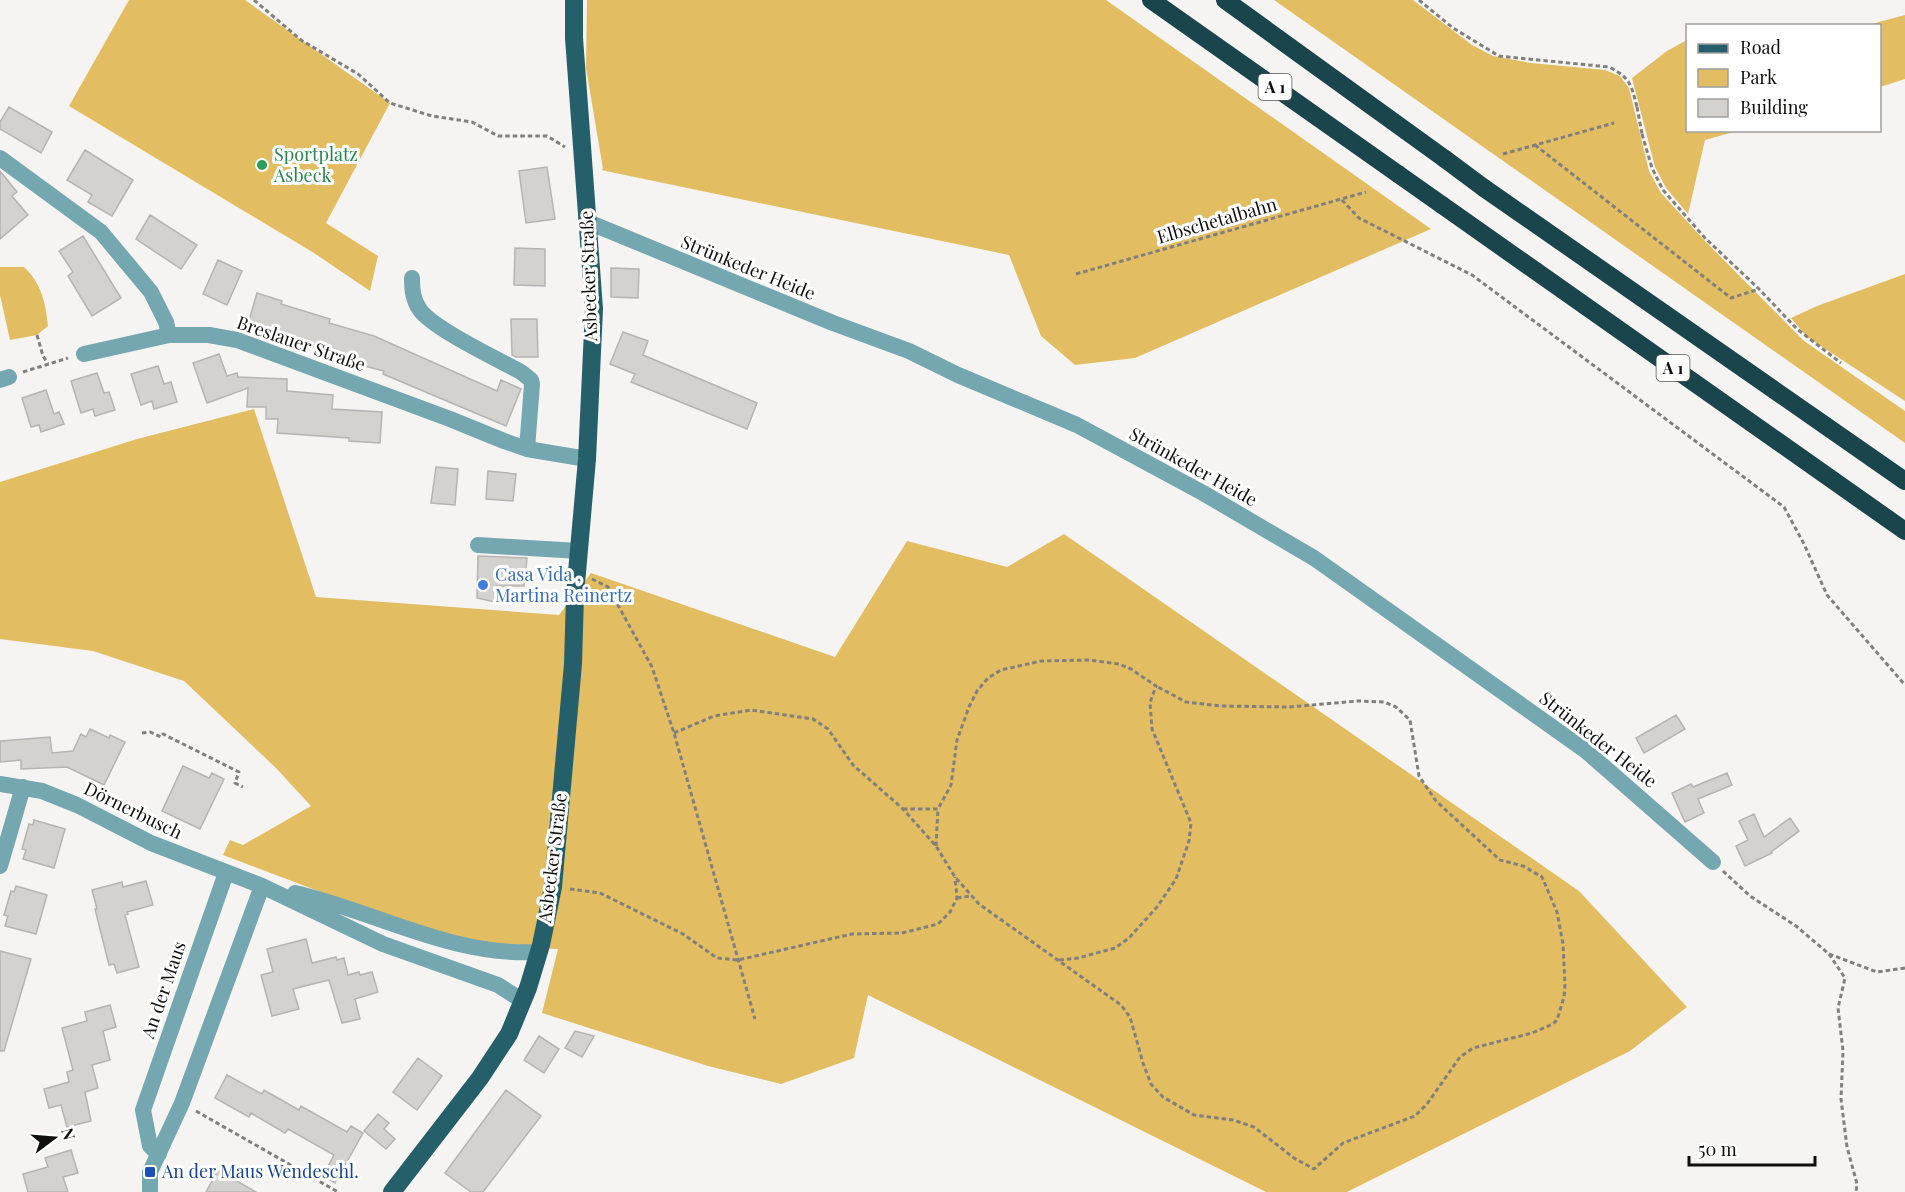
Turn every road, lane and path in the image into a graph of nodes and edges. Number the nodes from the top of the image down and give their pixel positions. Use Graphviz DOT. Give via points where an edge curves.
graph roads {
  1 [pos="254,0"];
  2 [pos="574,0"];
  3 [pos="1151,0"];
  4 [pos="1225,0"];
  5 [pos="1419,0"];
  6 [pos="1614,123"];
  7 [pos="1535,145"];
  8 [pos="1503,154"];
  9 [pos="582,155"];
  10 [pos="0,158"];
  11 [pos="1366,192"];
  12 [pos="1341,200"];
  13 [pos="588,222"];
  14 [pos="1076,274"];
  15 [pos="412,278"];
  16 [pos="1759,289"];
  17 [pos="37,334"];
  18 [pos="169,335"];
  19 [pos="84,354"];
  20 [pos="1841,363"];
  21 [pos="48,364"];
  22 [pos="5,379"];
  23 [pos="527,449"];
  24 [pos="587,459"];
  25 [pos="1905,481"];
  26 [pos="1905,531"];
  27 [pos="478,545"];
  28 [pos="579,551"];
  29 [pos="577,571"];
  30 [pos="1156,686"];
  31 [pos="1905,686"];
  32 [pos="142,733"];
  33 [pos="674,733"];
  34 [pos="0,784"];
  35 [pos="23,787"];
  36 [pos="243,787"];
  37 [pos="903,809"];
  38 [pos="938,809"];
  39 [pos="936,846"];
  40 [pos="1713,862"];
  41 [pos="0,866"];
  42 [pos="225,873"];
  43 [pos="955,877"];
  44 [pos="262,886"];
  45 [pos="553,887"];
  46 [pos="972,896"];
  47 [pos="957,898"];
  48 [pos="539,952"];
  49 [pos="1829,954"];
  50 [pos="738,960"];
  51 [pos="1057,960"];
  52 [pos="1905,968"];
  53 [pos="523,1001"];
  54 [pos="755,1019"];
  55 [pos="182,1104"];
  56 [pos="159,1154"];
  57 [pos="150,1192"];
  58 [pos="338,1192"];
  59 [pos="392,1192"];
  60 [pos="1856,1192"];
  1 -- 9 [label="path" via="301,40 358,74 390,103 432,116 472,122 498,136 547,136"];
  2 -- 9 [label="main road, Asbecker Straße"];
  3 -- 26 [label="highway, A 1, bridge"];
  4 -- 25 [label="highway, A 1, bridge" via="1484,188"];
  5 -- 16 [label="path, bridge" via="1453,28 1499,56 1609,67 1624,74 1632,88 1652,168 1663,190 1705,238"];
  6 -- 7 [label="path"];
  7 -- 8 [label="path"];
  7 -- 16 [label="path" via="1731,298"];
  9 -- 13 [label="main road, Asbecker Straße"];
  10 -- 18 [label="street" via="100,232 151,292"];
  11 -- 12 [label="path, Elbschetalbahn"];
  12 -- 14 [label="path, Elbschetalbahn"];
  12 -- 31 [label="path" via="1359,218 1472,275 1784,507 1827,595"];
  13 -- 24 [label="main road, Asbecker Straße" via="594,309"];
  13 -- 40 [label="street, Strünkeder Heide" via="909,351 1077,425 1203,493 1314,558 1568,738"];
  15 -- 23 [label="street" via="412,293 424,315 531,380"];
  16 -- 20 [label="path" via="1797,329"];
  17 -- 21 [label="path"];
  18 -- 19 [label="street, Breslauer Straße"];
  18 -- 23 [label="street, Breslauer Straße" via="237,340"];
  19 -- 21 [label="path"];
  21 -- 22 [label="path"];
  23 -- 24 [label="street, Breslauer Straße"];
  24 -- 28 [label="main road, Asbecker Straße"];
  27 -- 28 [label="street"];
  28 -- 29 [label="main road, Asbecker Straße"];
  29 -- 33 [label="path" via="608,587 652,667"];
  29 -- 45 [label="main road, Asbecker Straße" via="573,664"];
  30 -- 38 [label="path" via="1119,664 1089,660 1041,661 1001,670 988,678 969,707 957,740 951,785"];
  30 -- 51 [label="path" via="1150,703 1152,729 1191,823 1176,879 1157,907 1115,948"];
  30 -- 51 [label="path" via="1186,702 1221,706 1289,707 1358,701 1396,706 1410,720 1419,776 1436,801 1500,860 1542,876 1557,912 1563,944 1565,985 1557,1020 1532,1033 1473,1048 1460,1057 1415,1116 1343,1143 1314,1169 1254,1127 1194,1115 1163,1097 1151,1084 1130,1017 1121,1005"];
  32 -- 36 [label="path" via="161,737 163,734 239,772 235,783"];
  33 -- 37 [label="path" via="714,716 750,710 813,719 828,729 853,765"];
  33 -- 50 [label="path"];
  34 -- 35 [label="street, Dörnerbusch"];
  35 -- 41 [label="street"];
  35 -- 42 [label="street, Dörnerbusch" via="77,805 151,843"];
  37 -- 38 [label="path"];
  37 -- 39 [label="path"];
  38 -- 39 [label="path"];
  39 -- 43 [label="path"];
  40 -- 49 [label="path" via="1750,896 1796,926"];
  42 -- 44 [label="street"];
  42 -- 56 [label="street, An der Maus" via="143,1110 150,1146"];
  43 -- 46 [label="path"];
  43 -- 47 [label="path"];
  44 -- 48 [label="street" via="309,897 443,941 491,951"];
  44 -- 53 [label="street" via="383,944 498,986"];
  44 -- 55 [label="street"];
  45 -- 48 [label="main road, Asbecker Straße"];
  45 -- 50 [label="path" via="600,893 683,934 717,958"];
  46 -- 47 [label="path"];
  46 -- 51 [label="path"];
  47 -- 50 [label="path" via="938,924 903,933 852,934"];
  48 -- 53 [label="main road, Asbecker Straße"];
  49 -- 52 [label="path" via="1877,972"];
  49 -- 60 [label="path" via="1845,978 1838,1008 1843,1051 1841,1099"];
  50 -- 54 [label="path"];
  53 -- 59 [label="main road, Asbecker Straße" via="480,1078"];
  55 -- 56 [label="street"];
  55 -- 58 [label="path"];
  56 -- 57 [label="street" via="150,1172"];
}
